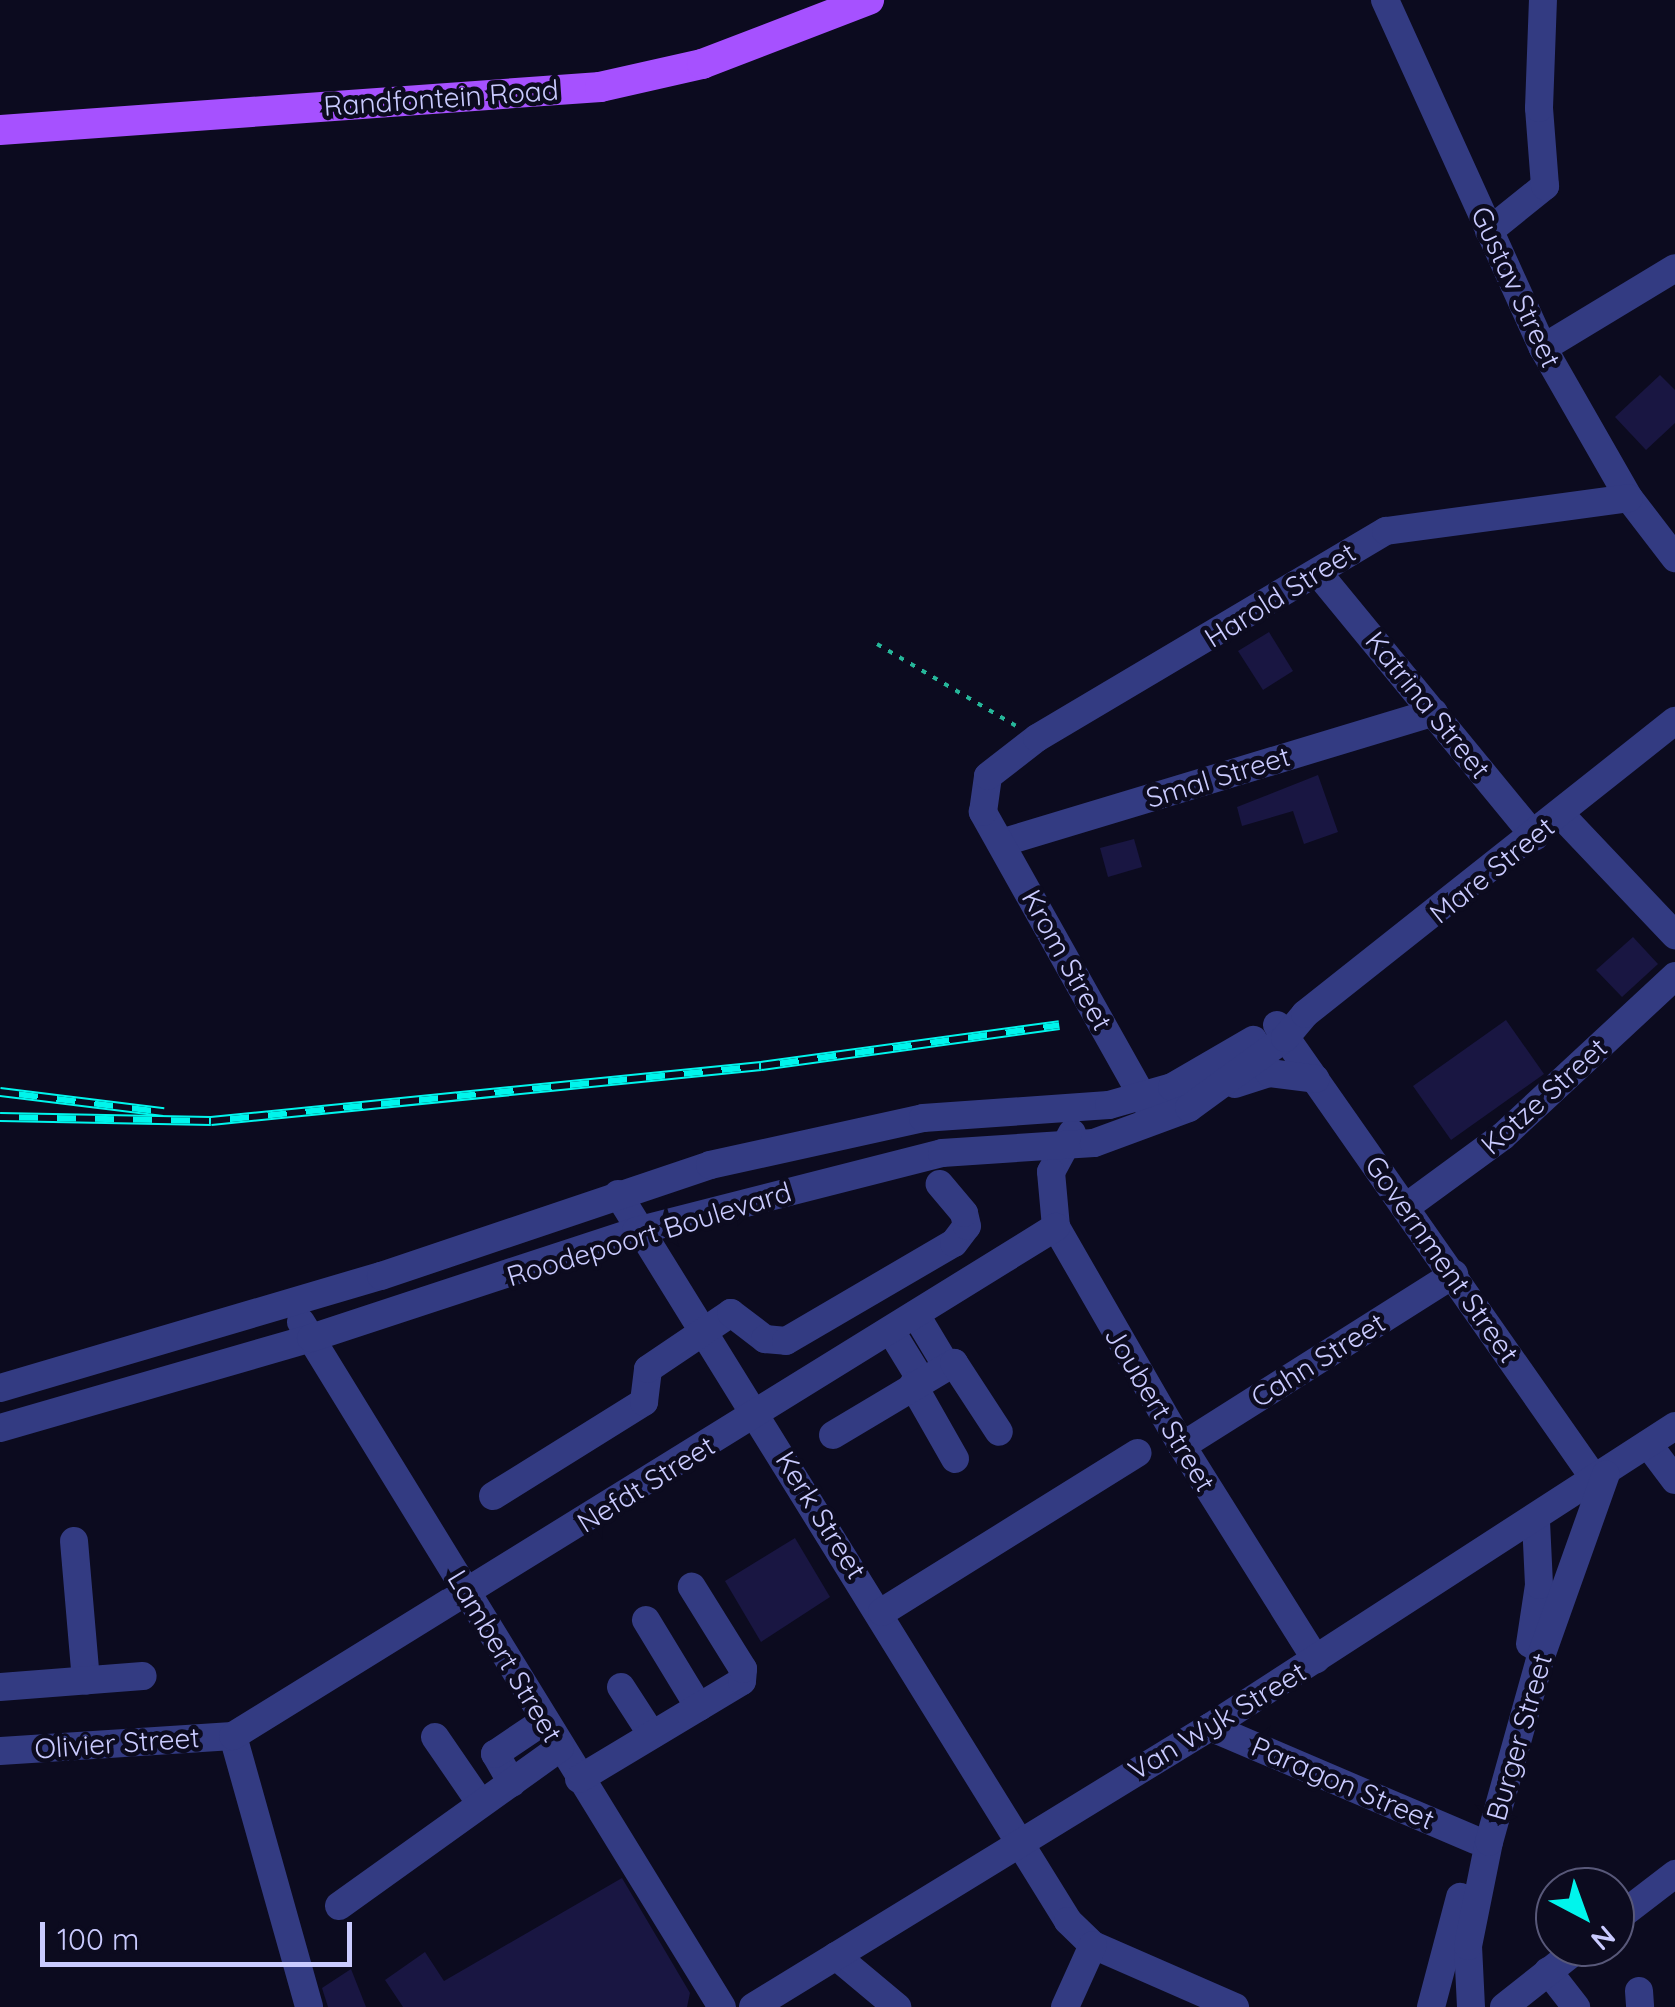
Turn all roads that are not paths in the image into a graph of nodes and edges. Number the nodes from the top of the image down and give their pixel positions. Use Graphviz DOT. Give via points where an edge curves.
graph roads {
  1 [pos="869,0"];
  2 [pos="1384,0"];
  3 [pos="1543,0"];
  4 [pos="0,130"];
  5 [pos="1489,231"];
  6 [pos="1675,268"];
  7 [pos="1543,348"];
  8 [pos="1629,498"];
  9 [pos="1675,558"];
  10 [pos="1319,574"];
  11 [pos="1434,712"];
  12 [pos="1675,721"];
  13 [pos="980,799"];
  14 [pos="1561,815"];
  15 [pos="1535,837"];
  16 [pos="1001,843"];
  17 [pos="1675,934"];
  18 [pos="1675,976"];
  19 [pos="1281,1031"];
  20 [pos="1316,1078"];
  21 [pos="1143,1095"];
  22 [pos="1188,1108"];
  23 [pos="1085,1110"];
  24 [pos="977,1115"];
  25 [pos="1155,1121"];
  26 [pos="1065,1146"];
  27 [pos="940,1184"];
  28 [pos="618,1194"];
  29 [pos="1406,1207"];
  30 [pos="1056,1227"];
  31 [pos="636,1231"];
  32 [pos="1454,1274"];
  33 [pos="290,1304"];
  34 [pos="916,1315"];
  35 [pos="702,1330"];
  36 [pos="891,1331"];
  37 [pos="311,1338"];
  38 [pos="946,1365"];
  39 [pos="917,1382"];
  40 [pos="0,1388"];
  41 [pos="758,1414"];
  42 [pos="1675,1426"];
  43 [pos="0,1428"];
  44 [pos="999,1432"];
  45 [pos="833,1435"];
  46 [pos="1648,1444"];
  47 [pos="1182,1446"];
  48 [pos="1137,1453"];
  49 [pos="954,1459"];
  50 [pos="1601,1478"];
  51 [pos="1675,1480"];
  52 [pos="492,1496"];
  53 [pos="1536,1521"];
  54 [pos="74,1541"];
  55 [pos="692,1587"];
  56 [pos="468,1594"];
  57 [pos="882,1612"];
  58 [pos="646,1620"];
  59 [pos="1316,1660"];
  60 [pos="143,1676"];
  61 [pos="86,1680"];
  62 [pos="0,1687"];
  63 [pos="621,1687"];
  64 [pos="699,1707"];
  65 [pos="544,1721"];
  66 [pos="1210,1727"];
  67 [pos="652,1735"];
  68 [pos="234,1736"];
  69 [pos="435,1736"];
  70 [pos="560,1748"];
  71 [pos="0,1751"];
  72 [pos="579,1779"];
  73 [pos="512,1783"];
  74 [pos="481,1804"];
  75 [pos="1022,1837"];
  76 [pos="1475,1840"];
  77 [pos="1675,1874"];
  78 [pos="1635,1905"];
  79 [pos="338,1906"];
  80 [pos="1093,1945"];
  81 [pos="836,1956"];
  82 [pos="1553,1967"];
  83 [pos="1548,1971"];
  84 [pos="310,2007"];
  85 [pos="722,2007"];
  86 [pos="753,2007"];
  87 [pos="897,2007"];
  88 [pos="1065,2007"];
  89 [pos="1235,2007"];
  90 [pos="1431,2007"];
  91 [pos="1471,2007"];
  92 [pos="1504,2007"];
  93 [pos="1576,2007"];
  1 -- 4 [label="main road, Randfontein Road" via="770,42 600,87"];
  2 -- 5 [label="street, Gustav Street"];
  3 -- 5 [label="street" via="1539,108 1545,186"];
  5 -- 7 [label="street, Gustav Street"];
  6 -- 7 [label="street"];
  7 -- 8 [label="street, Gustav Street"];
  8 -- 9 [label="street, Gustav Street"];
  8 -- 10 [label="street, Harold Street" via="1403,526"];
  10 -- 11 [label="street, Katrina Street"];
  10 -- 13 [label="street, Harold Street" via="1038,738 995,767"];
  11 -- 15 [label="street, Katrina Street"];
  11 -- 16 [label="street, Smal Street"];
  12 -- 14 [label="street, Mare Street"];
  13 -- 16 [label="street, Krom Street"];
  14 -- 15 [label="street, Mare Street"];
  14 -- 17 [label="street"];
  15 -- 19 [label="street, Mare Street"];
  16 -- 21 [label="street, Krom Street"];
  18 -- 29 [label="street, Kotze Street" via="1516,1125"];
  19 -- 20 [label="street, Government Street"];
  19 -- 21 [label="street, Roodepoort Boulevard"];
  19 -- 22 [label="street, Roodepoort Boulevard"];
  20 -- 22 [label="street" via="1269,1073"];
  20 -- 29 [label="street, Government Street"];
  21 -- 23 [label="street, Roodepoort Boulevard"];
  21 -- 25 [label="street, Krom Street"];
  22 -- 25 [label="street, Roodepoort Boulevard"];
  23 -- 24 [label="street, Roodepoort Boulevard"];
  23 -- 26 [label="street, Joubert Street"];
  24 -- 26 [label="street" via="1022,1125"];
  24 -- 28 [label="street, Roodepoort Boulevard" via="823,1138"];
  25 -- 26 [label="street, Roodepoort Boulevard"];
  26 -- 30 [label="street, Joubert Street" via="1051,1172"];
  26 -- 31 [label="street, Roodepoort Boulevard" via="942,1153"];
  27 -- 35 [label="street" via="964,1213 960,1235 839,1314 786,1341 765,1339 730,1312"];
  28 -- 31 [label="street, Kerk Street"];
  28 -- 33 [label="street, Roodepoort Boulevard"];
  29 -- 32 [label="street, Government Street"];
  30 -- 34 [label="street, Nefdt Street"];
  30 -- 47 [label="street, Joubert Street"];
  31 -- 35 [label="street, Kerk Street"];
  31 -- 37 [label="street, Roodepoort Boulevard"];
  32 -- 47 [label="street, Cahn Street"];
  32 -- 50 [label="street, Government Street"];
  33 -- 37 [label="street, Lambert Street"];
  33 -- 40 [label="street, Roodepoort Boulevard"];
  34 -- 36 [label="street, Nefdt Street"];
  34 -- 38 [label="street"];
  35 -- 41 [label="street, Kerk Street"];
  35 -- 52 [label="street" via="648,1369 644,1402"];
  36 -- 39 [label="street"];
  36 -- 41 [label="street, Nefdt Street"];
  37 -- 43 [label="street, Roodepoort Boulevard"];
  37 -- 56 [label="street, Lambert Street"];
  38 -- 39 [label="street"];
  38 -- 44 [label="street" via="958,1365"];
  39 -- 45 [label="street"];
  39 -- 49 [label="street"];
  41 -- 56 [label="street, Nefdt Street"];
  41 -- 57 [label="street, Kerk Street"];
  42 -- 46 [label="street, Van Wyk Street"];
  46 -- 50 [label="street, Van Wyk Street"];
  46 -- 51 [label="street"];
  47 -- 59 [label="street, Joubert Street"];
  48 -- 57 [label="street"];
  50 -- 53 [label="street, Van Wyk Street"];
  50 -- 91 [label="street, Burger Street" via="1540,1659 1489,1842 1468,1946"];
  53 -- 59 [label="street, Van Wyk Street"];
  53 -- 76 [label="street, Burger Street" via="1540,1585 1533,1634"];
  54 -- 61 [label="street"];
  55 -- 64 [label="street" via="744,1674"];
  56 -- 65 [label="street, Lambert Street"];
  56 -- 68 [label="street, Nefdt Street"];
  57 -- 75 [label="street, Kerk Street"];
  58 -- 64 [label="street"];
  59 -- 66 [label="street, Van Wyk Street"];
  60 -- 61 [label="street"];
  61 -- 62 [label="street"];
  63 -- 67 [label="street"];
  64 -- 67 [label="street"];
  65 -- 70 [label="street, Lambert Street"];
  65 -- 73 [label="street" via="495,1754"];
  66 -- 75 [label="street, Van Wyk Street"];
  66 -- 76 [label="street, Paragon Street"];
  67 -- 72 [label="street"];
  68 -- 71 [label="street, Olivier Street"];
  68 -- 84 [label="street"];
  69 -- 74 [label="street"];
  70 -- 72 [label="street, Lambert Street"];
  70 -- 73 [label="street"];
  72 -- 85 [label="street, Lambert Street"];
  73 -- 74 [label="street"];
  74 -- 79 [label="street"];
  75 -- 80 [label="street, Kerk Street" via="1068,1921"];
  75 -- 81 [label="street, Van Wyk Street"];
  76 -- 90 [label="street, Burger Street"];
  77 -- 78 [label="street"];
  80 -- 88 [label="street"];
  80 -- 89 [label="street"];
  81 -- 86 [label="street, Van Wyk Street"];
  81 -- 87 [label="street"];
  82 -- 83 [label="street"];
  83 -- 92 [label="street"];
  83 -- 93 [label="street"];
}
